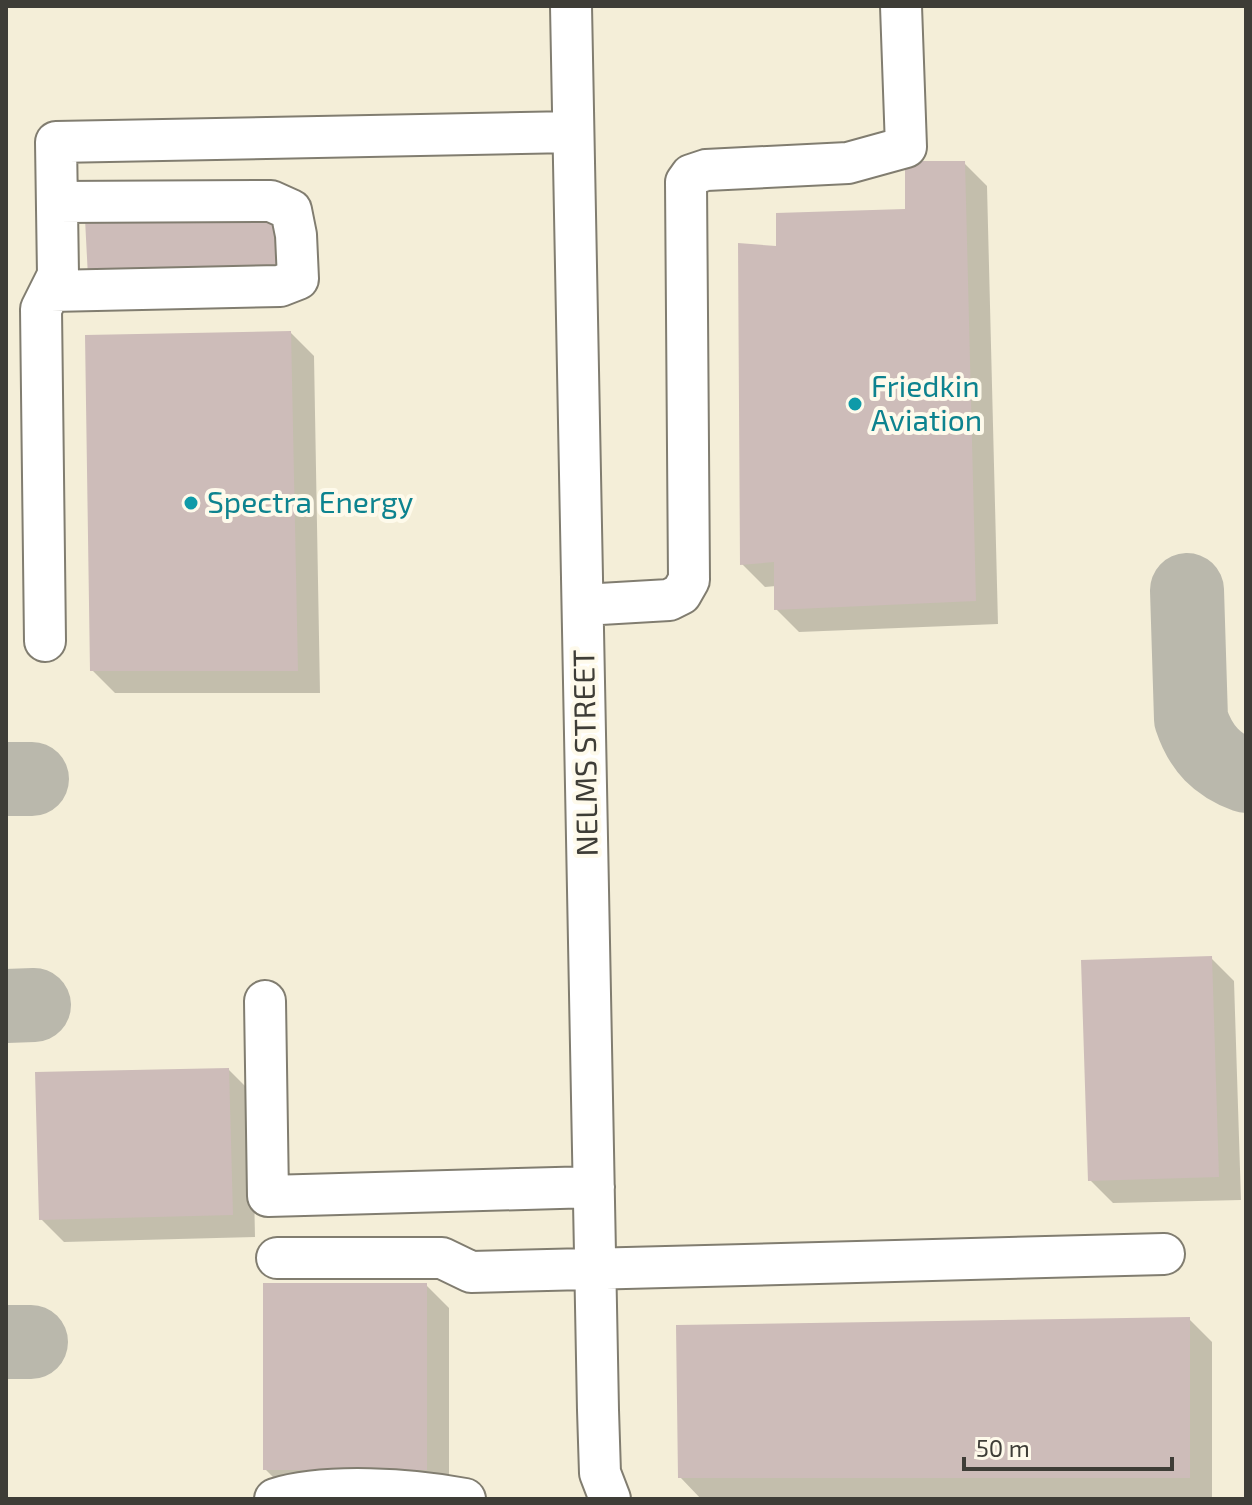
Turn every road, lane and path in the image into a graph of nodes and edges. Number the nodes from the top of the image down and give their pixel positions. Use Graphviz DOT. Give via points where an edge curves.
graph roads {
  1 [pos="571,6"];
  2 [pos="901,6"];
  3 [pos="573,132"];
  4 [pos="57,202"];
  5 [pos="51,291"];
  6 [pos="583,605"];
  7 [pos="45,641"];
  8 [pos="265,1001"];
  9 [pos="594,1187"];
  10 [pos="1164,1254"];
  11 [pos="277,1258"];
  12 [pos="595,1268"];
  13 [pos="605,1497"];
  14 [pos="275,1499"];
  15 [pos="465,1499"];
  1 -- 3 [label="lane, NELMS STREET"];
  2 -- 6 [label="lane" via="906,147 848,163 706,170 686,182 689,580 681,594 669,600"];
  3 -- 4 [label="lane" via="56,142"];
  3 -- 6 [label="lane, NELMS STREET"];
  4 -- 5 [label="lane" via="58,275"];
  4 -- 5 [label="lane" via="271,201 291,210 298,279 280,286"];
  5 -- 7 [label="lane" via="41,309"];
  6 -- 9 [label="lane, NELMS STREET"];
  8 -- 9 [label="lane" via="268,1196"];
  9 -- 12 [label="lane, NELMS STREET"];
  10 -- 12 [label="lane"];
  11 -- 12 [label="lane" via="442,1258 471,1272"];
  12 -- 13 [label="lane, NELMS STREET"];
  14 -- 15 [label="lane" via="372,1489"];
}
